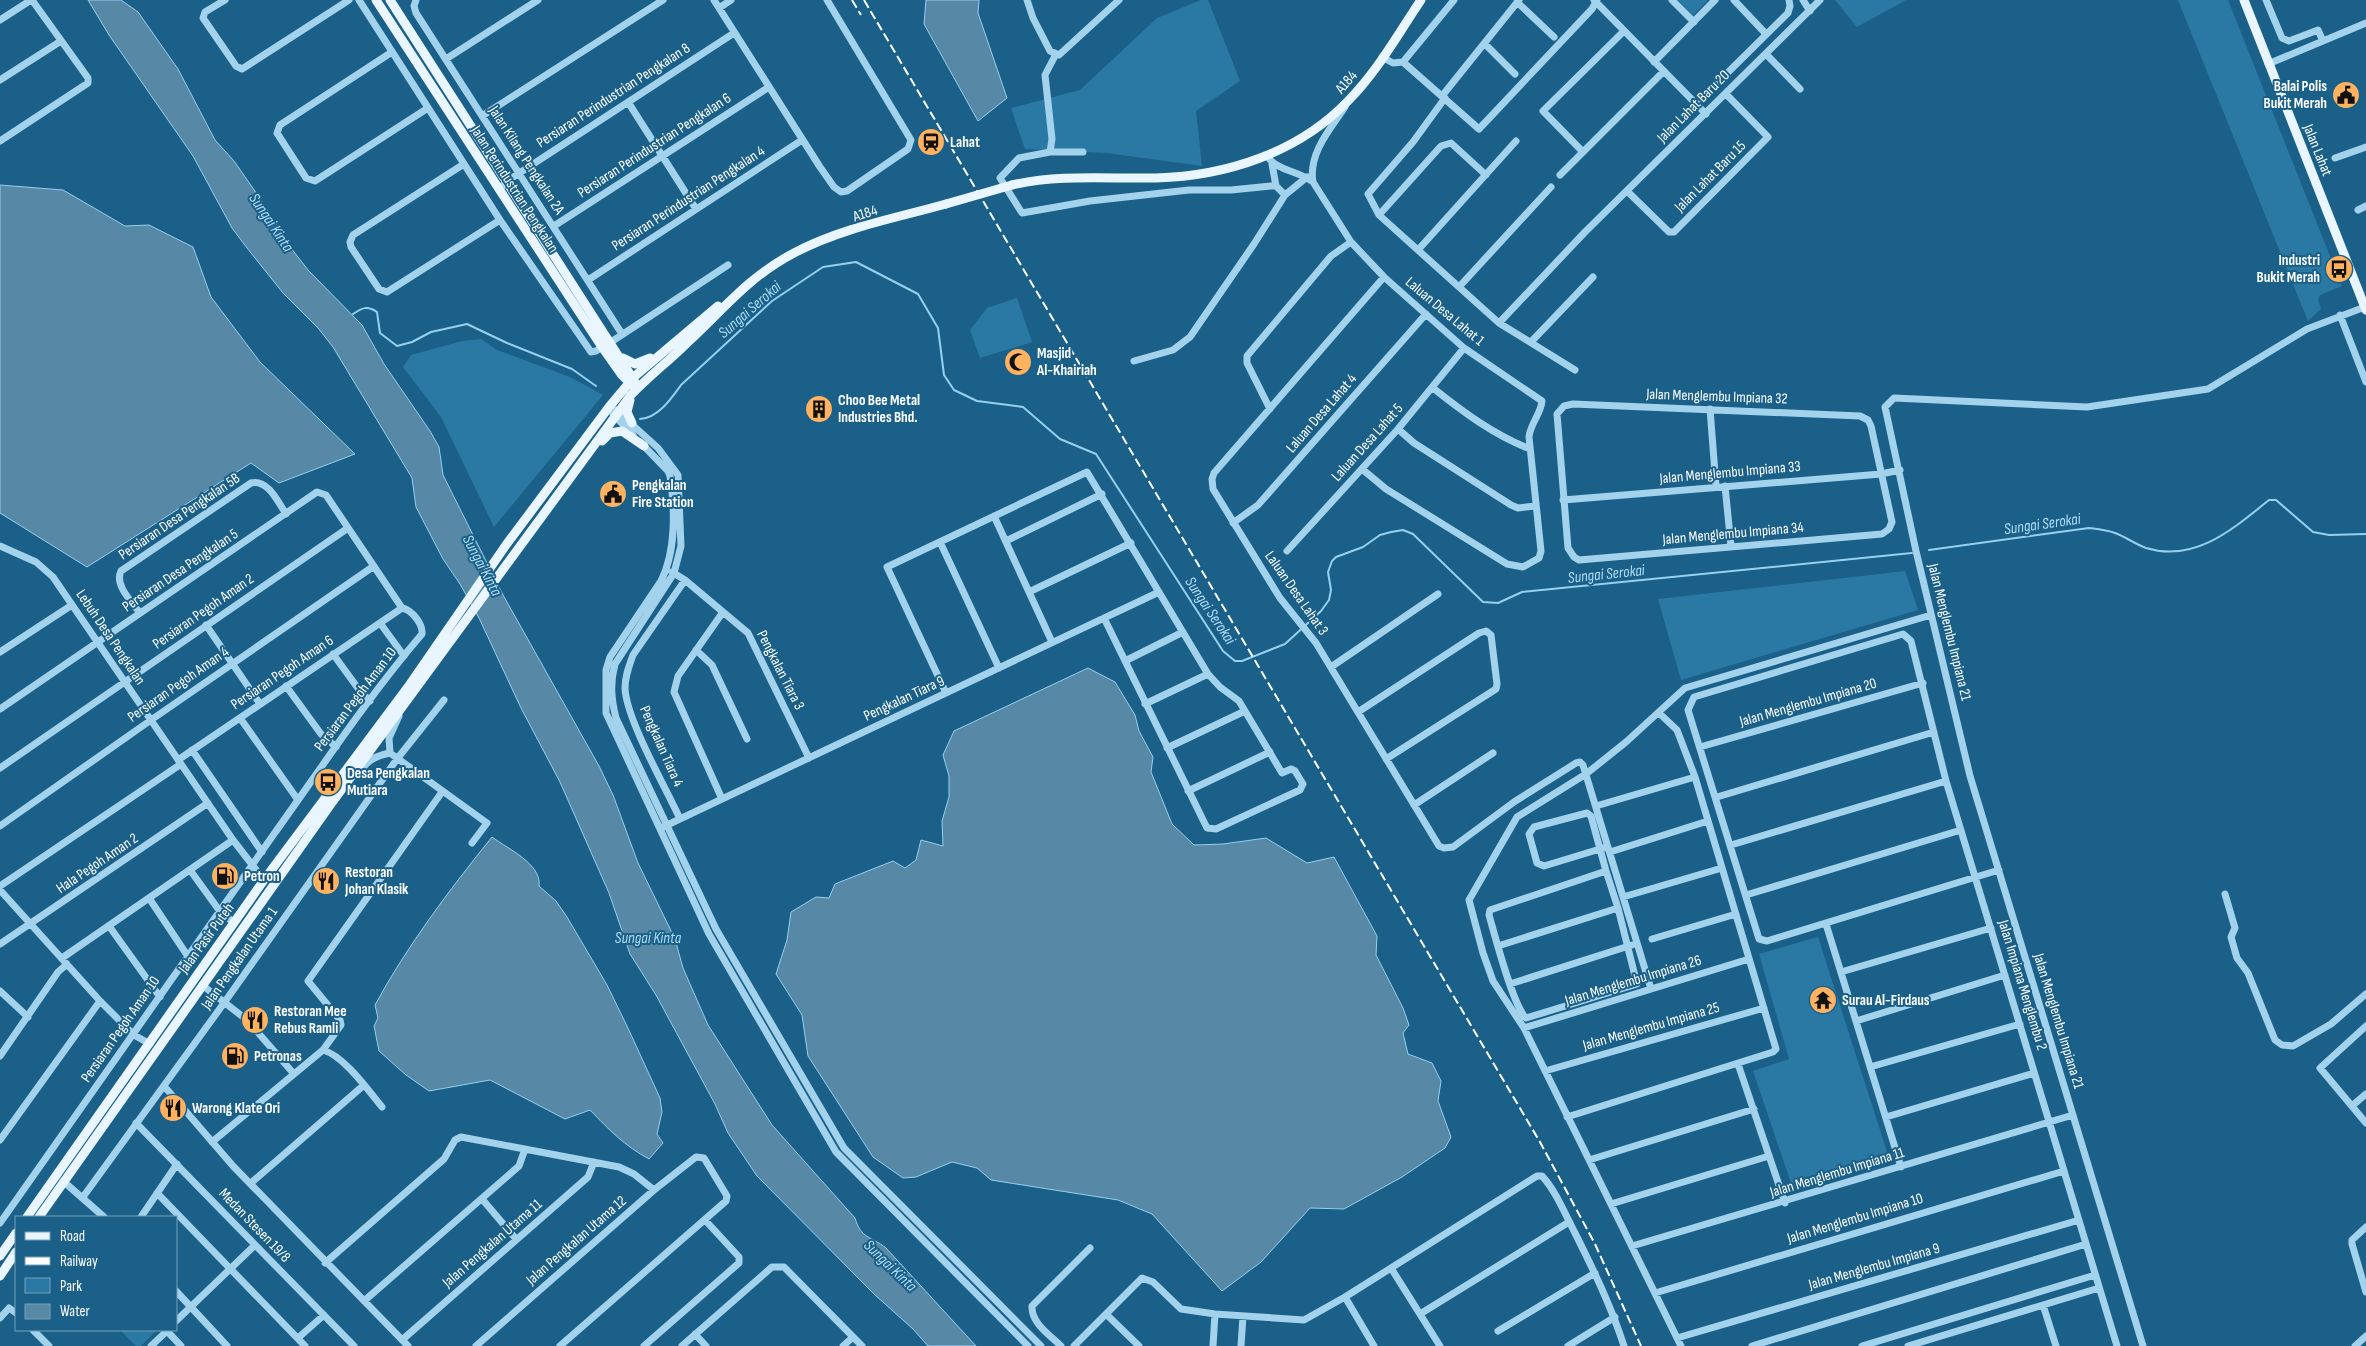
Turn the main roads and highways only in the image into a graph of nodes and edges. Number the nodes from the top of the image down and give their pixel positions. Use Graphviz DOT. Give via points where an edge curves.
graph roads {
  1 [pos="376,0"];
  2 [pos="390,0"];
  3 [pos="1421,0"];
  4 [pos="2244,0"];
  5 [pos="737,292"];
  6 [pos="2365,308"];
  7 [pos="616,350"];
  8 [pos="657,355"];
  9 [pos="617,368"];
  10 [pos="631,380"];
  11 [pos="634,392"];
  12 [pos="617,396"];
  13 [pos="632,423"];
  14 [pos="644,446"];
  15 [pos="577,449"];
  16 [pos="583,460"];
  17 [pos="560,490"];
  18 [pos="506,545"];
  19 [pos="305,840"];
  20 [pos="264,880"];
  21 [pos="245,926"];
  22 [pos="202,985"];
  23 [pos="173,1009"];
  24 [pos="28,1216"];
  25 [pos="40,1216"];
  26 [pos="15,1234"];
  27 [pos="15,1254"];
  28 [pos="0,1256"];
  29 [pos="0,1276"];
  1 -- 9 [label="main road, Jalan Perindustrian Pengkalan"];
  2 -- 7 [label="main road, Jalan Perindustrian Pengkalan"];
  3 -- 5 [label="main road, A184, bridge" via="1348,102 1269,160 1193,175 1154,178 1071,176 1012,186 808,246 763,271"];
  4 -- 6 [label="main road, Jalan Lahat"];
  5 -- 8 [label="main road"];
  5 -- 11 [label="main road"];
  7 -- 8 [label="main road" via="625,360 635,364"];
  7 -- 10 [label="main road, Jalan Perindustrian Pengkalan"];
  8 -- 10 [label="main road"];
  9 -- 10 [label="main road, Jalan Perindustrian Pengkalan"];
  9 -- 12 [label="main road"];
  10 -- 11 [label="main road, Jalan Perindustrian Pengkalan"];
  10 -- 12 [label="main road"];
  11 -- 13 [label="main road" via="627,412"];
  11 -- 16 [label="main road"];
  12 -- 15 [label="main road"];
  14 -- 16 [label="main road" via="626,432 616,432 607,435"];
  15 -- 17 [label="main road" via="559,483"];
  15 -- 18 [label="main road"];
  16 -- 17 [label="main road"];
  17 -- 18 [label="main road" via="551,492"];
  17 -- 19 [label="main road, Jalan Pasir Puteh" via="456,637"];
  18 -- 20 [label="main road, Jalan Pasir Puteh" via="408,687"];
  19 -- 20 [label="main road" via="274,877"];
  19 -- 21 [label="main road, Jalan Pasir Puteh"];
  20 -- 21 [label="main road" via="263,894"];
  20 -- 23 [label="main road, Jalan Pasir Puteh"];
  21 -- 22 [label="main road, Jalan Pasir Puteh"];
  22 -- 23 [label="main road"];
  22 -- 25 [label="main road, Jalan Pasir Puteh"];
  23 -- 24 [label="main road, Jalan Pasir Puteh"];
  26 -- 28 [label="main road"];
  27 -- 29 [label="main road"];
}
